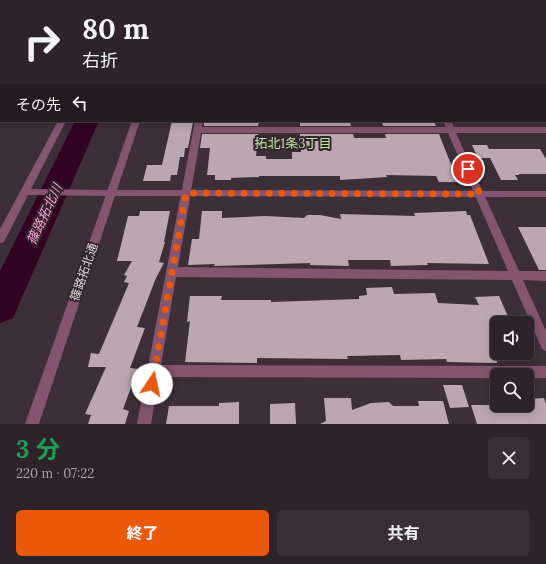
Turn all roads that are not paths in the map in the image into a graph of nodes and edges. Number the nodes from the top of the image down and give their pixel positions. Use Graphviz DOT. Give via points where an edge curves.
graph roads {
  1 [pos="62,122"];
  2 [pos="136,122"];
  3 [pos="280,122"];
  4 [pos="362,122"];
  5 [pos="537,122"];
  6 [pos="199,126"];
  7 [pos="449,126"];
  8 [pos="281,130"];
  9 [pos="364,130"];
  10 [pos="544,130"];
  11 [pos="29,192"];
  12 [pos="111,193"];
  13 [pos="186,193"];
  14 [pos="480,194"];
  15 [pos="546,194"];
  16 [pos="0,238"];
  17 [pos="172,272"];
  18 [pos="516,276"];
  19 [pos="546,276"];
  20 [pos="546,345"];
  21 [pos="154,371"];
  22 [pos="546,372"];
  23 [pos="32,424"];
  24 [pos="144,424"];
  1 -- 11 [label="street"];
  2 -- 12 [label="street, 篠路拓北通"];
  3 -- 8 [label="street"];
  4 -- 9 [label="street"];
  5 -- 10 [label="street"];
  6 -- 8 [label="street"];
  6 -- 13 [label="street"];
  7 -- 9 [label="street"];
  7 -- 10 [label="street"];
  7 -- 14 [label="street"];
  8 -- 9 [label="street"];
  11 -- 12 [label="street"];
  11 -- 16 [label="street"];
  12 -- 13 [label="street"];
  12 -- 23 [label="street, 篠路拓北通"];
  13 -- 14 [label="street"];
  13 -- 17 [label="street"];
  14 -- 15 [label="street"];
  14 -- 18 [label="street"];
  17 -- 18 [label="street"];
  17 -- 21 [label="street"];
  18 -- 19 [label="street"];
  18 -- 20 [label="street"];
  21 -- 22 [label="street"];
  21 -- 24 [label="street"];
}
